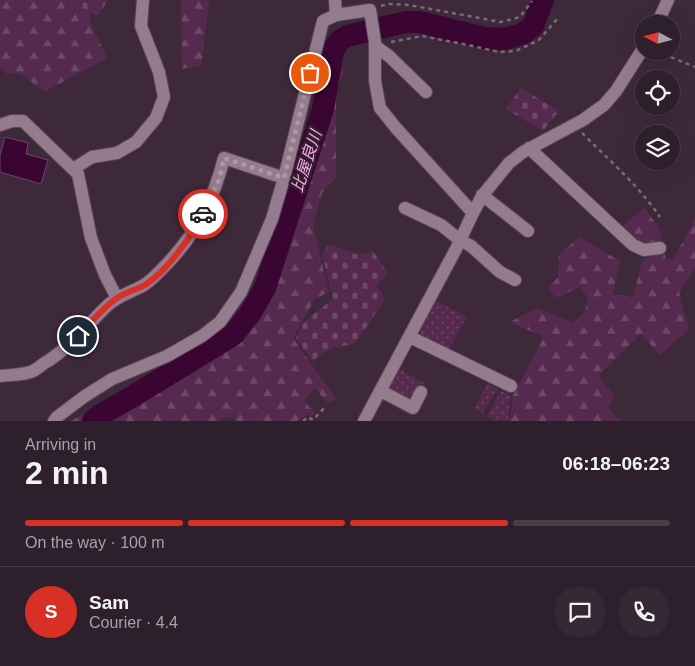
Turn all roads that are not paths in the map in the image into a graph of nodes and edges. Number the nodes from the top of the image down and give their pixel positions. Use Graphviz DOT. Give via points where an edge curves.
graph roads {
  1 [pos="143,0"];
  2 [pos="335,0"];
  3 [pos="668,0"];
  4 [pos="661,15"];
  5 [pos="336,16"];
  6 [pos="375,44"];
  7 [pos="636,60"];
  8 [pos="426,92"];
  9 [pos="0,125"];
  10 [pos="529,148"];
  11 [pos="73,169"];
  12 [pos="284,178"];
  13 [pos="482,195"];
  14 [pos="406,208"];
  15 [pos="472,213"];
  16 [pos="528,231"];
  17 [pos="460,240"];
  18 [pos="660,248"];
  19 [pos="516,280"];
  20 [pos="117,298"];
  21 [pos="410,337"];
  22 [pos="0,376"];
  23 [pos="512,386"];
  24 [pos="381,391"];
  25 [pos="422,392"];
  26 [pos="370,419"];
  27 [pos="54,421"];
  1 -- 11 [label="street" via="141,26 159,72 164,97 156,118 136,142 117,153 92,157"];
  2 -- 5 [label="street"];
  3 -- 4 [label="street"];
  5 -- 6 [label="street" via="370,13"];
  5 -- 12 [label="street" via="323,21"];
  6 -- 8 [label="street"];
  6 -- 15 [label="street" via="375,81 380,108"];
  7 -- 10 [label="street" via="604,105 583,120"];
  9 -- 11 [label="street" via="23,121"];
  10 -- 13 [label="street" via="509,163"];
  10 -- 18 [label="street" via="633,245 644,250"];
  11 -- 20 [label="street" via="78,174 91,238"];
  12 -- 20 [label="street" via="224,158 210,201 187,241 145,285"];
  12 -- 27 [label="street" via="272,219 241,292 220,322 167,356 105,384"];
  13 -- 15 [label="street"];
  13 -- 16 [label="street"];
  14 -- 17 [label="street" via="441,225"];
  15 -- 17 [label="street"];
  17 -- 19 [label="street" via="500,272"];
  17 -- 21 [label="street"];
  20 -- 22 [label="street" via="50,361 31,372"];
  21 -- 23 [label="street"];
  21 -- 24 [label="street"];
  24 -- 25 [label="street" via="413,408"];
  24 -- 26 [label="street"];
}
